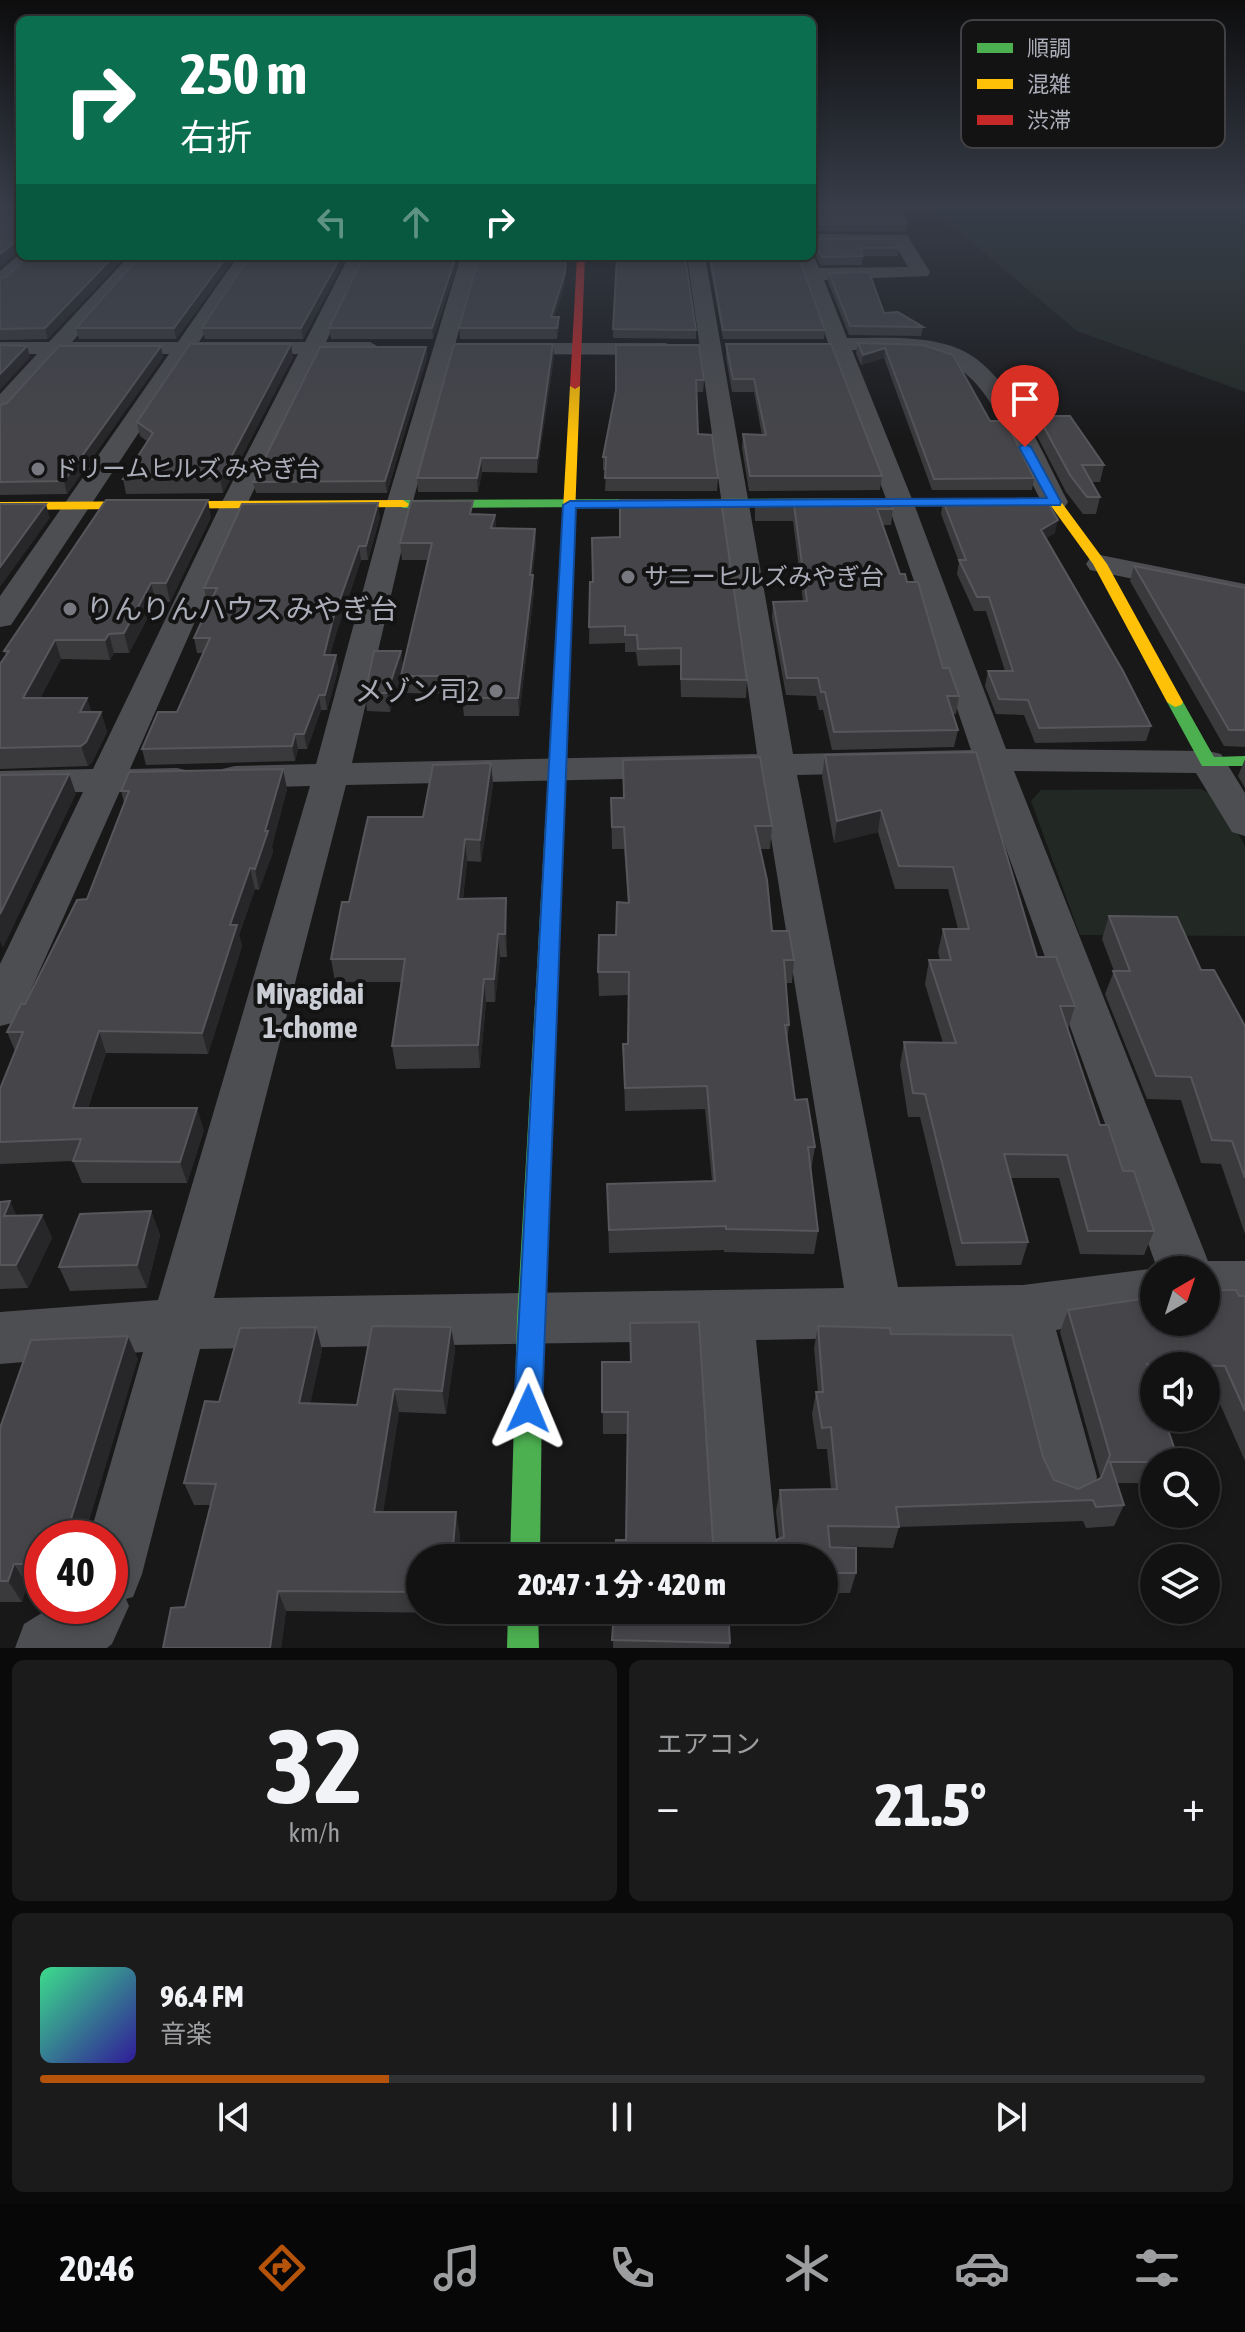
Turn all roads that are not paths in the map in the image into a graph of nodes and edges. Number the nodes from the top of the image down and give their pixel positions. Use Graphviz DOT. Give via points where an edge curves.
graph roads {
  1 [pos="111,286"];
  2 [pos="227,286"];
  3 [pos="343,286"];
  4 [pos="466,286"];
  5 [pos="579,286"];
  6 [pos="703,286"];
  7 [pos="816,286"];
  8 [pos="839,346"];
  9 [pos="0,348"];
  10 [pos="52,348"];
  11 [pos="184,348"];
  12 [pos="311,348"];
  13 [pos="384,348"];
  14 [pos="458,349"];
  15 [pos="575,349"];
  16 [pos="719,349"];
  17 [pos="812,349"];
  18 [pos="0,408"];
  19 [pos="1055,502"];
  20 [pos="734,503"];
  21 [pos="901,504"];
  22 [pos="75,505"];
  23 [pos="399,505"];
  24 [pos="570,505"];
  25 [pos="0,506"];
  26 [pos="233,506"];
  27 [pos="1100,564"];
  28 [pos="1245,593"];
  29 [pos="0,618"];
  30 [pos="992,760"];
  31 [pos="1245,761"];
  32 [pos="1208,762"];
  33 [pos="777,766"];
  34 [pos="557,770"];
  35 [pos="331,775"];
  36 [pos="107,781"];
  37 [pos="0,782"];
  38 [pos="1245,824"];
  39 [pos="0,1010"];
  40 [pos="1180,1256"];
  41 [pos="1220,1285"];
  42 [pos="1245,1285"];
  43 [pos="1140,1293"];
  44 [pos="1023,1310"];
  45 [pos="876,1313"];
  46 [pos="726,1314"];
  47 [pos="530,1319"];
  48 [pos="180,1324"];
  49 [pos="0,1338"];
  50 [pos="1067,1477"];
  51 [pos="125,1520"];
  52 [pos="525,1544"];
  53 [pos="745,1544"];
  54 [pos="84,1624"];
  55 [pos="523,1624"];
  56 [pos="48,1648"];
  57 [pos="523,1648"];
  1 -- 10 [label="street"];
  2 -- 11 [label="street"];
  3 -- 12 [label="street"];
  4 -- 14 [label="street"];
  5 -- 15 [label="street"];
  6 -- 16 [label="street"];
  7 -- 8 [label="street"];
  8 -- 17 [label="street"];
  8 -- 19 [label="street" via="905,344 961,358 996,392"];
  8 -- 21 [label="street"];
  9 -- 10 [label="street"];
  10 -- 11 [label="street"];
  10 -- 18 [label="street"];
  11 -- 12 [label="street"];
  11 -- 22 [label="street"];
  12 -- 13 [label="street"];
  12 -- 26 [label="street"];
  14 -- 15 [label="street"];
  14 -- 23 [label="street"];
  15 -- 16 [label="street"];
  15 -- 24 [label="street"];
  16 -- 20 [label="street"];
  19 -- 21 [label="street"];
  19 -- 27 [label="street"];
  20 -- 21 [label="street"];
  20 -- 24 [label="street"];
  20 -- 33 [label="street"];
  21 -- 30 [label="street"];
  22 -- 25 [label="street"];
  22 -- 26 [label="street"];
  22 -- 29 [label="street"];
  23 -- 24 [label="street"];
  23 -- 26 [label="street"];
  23 -- 35 [label="street"];
  24 -- 34 [label="street"];
  26 -- 36 [label="street"];
  27 -- 28 [label="street"];
  27 -- 32 [label="street"];
  30 -- 32 [label="street"];
  30 -- 33 [label="street"];
  30 -- 40 [label="street"];
  31 -- 32 [label="street"];
  32 -- 38 [label="street"];
  33 -- 34 [label="street"];
  33 -- 45 [label="street"];
  34 -- 35 [label="street"];
  34 -- 47 [label="street"];
  35 -- 36 [label="street"];
  35 -- 48 [label="street"];
  36 -- 37 [label="street"];
  36 -- 39 [label="street"];
  41 -- 42 [label="street"];
  43 -- 44 [label="street"];
  44 -- 45 [label="street"];
  44 -- 50 [label="street"];
  45 -- 46 [label="street"];
  46 -- 47 [label="street"];
  46 -- 53 [label="street"];
  47 -- 48 [label="street"];
  47 -- 52 [label="street"];
  48 -- 49 [label="street"];
  48 -- 51 [label="street"];
  54 -- 56 [label="street"];
  55 -- 57 [label="street"];
}
